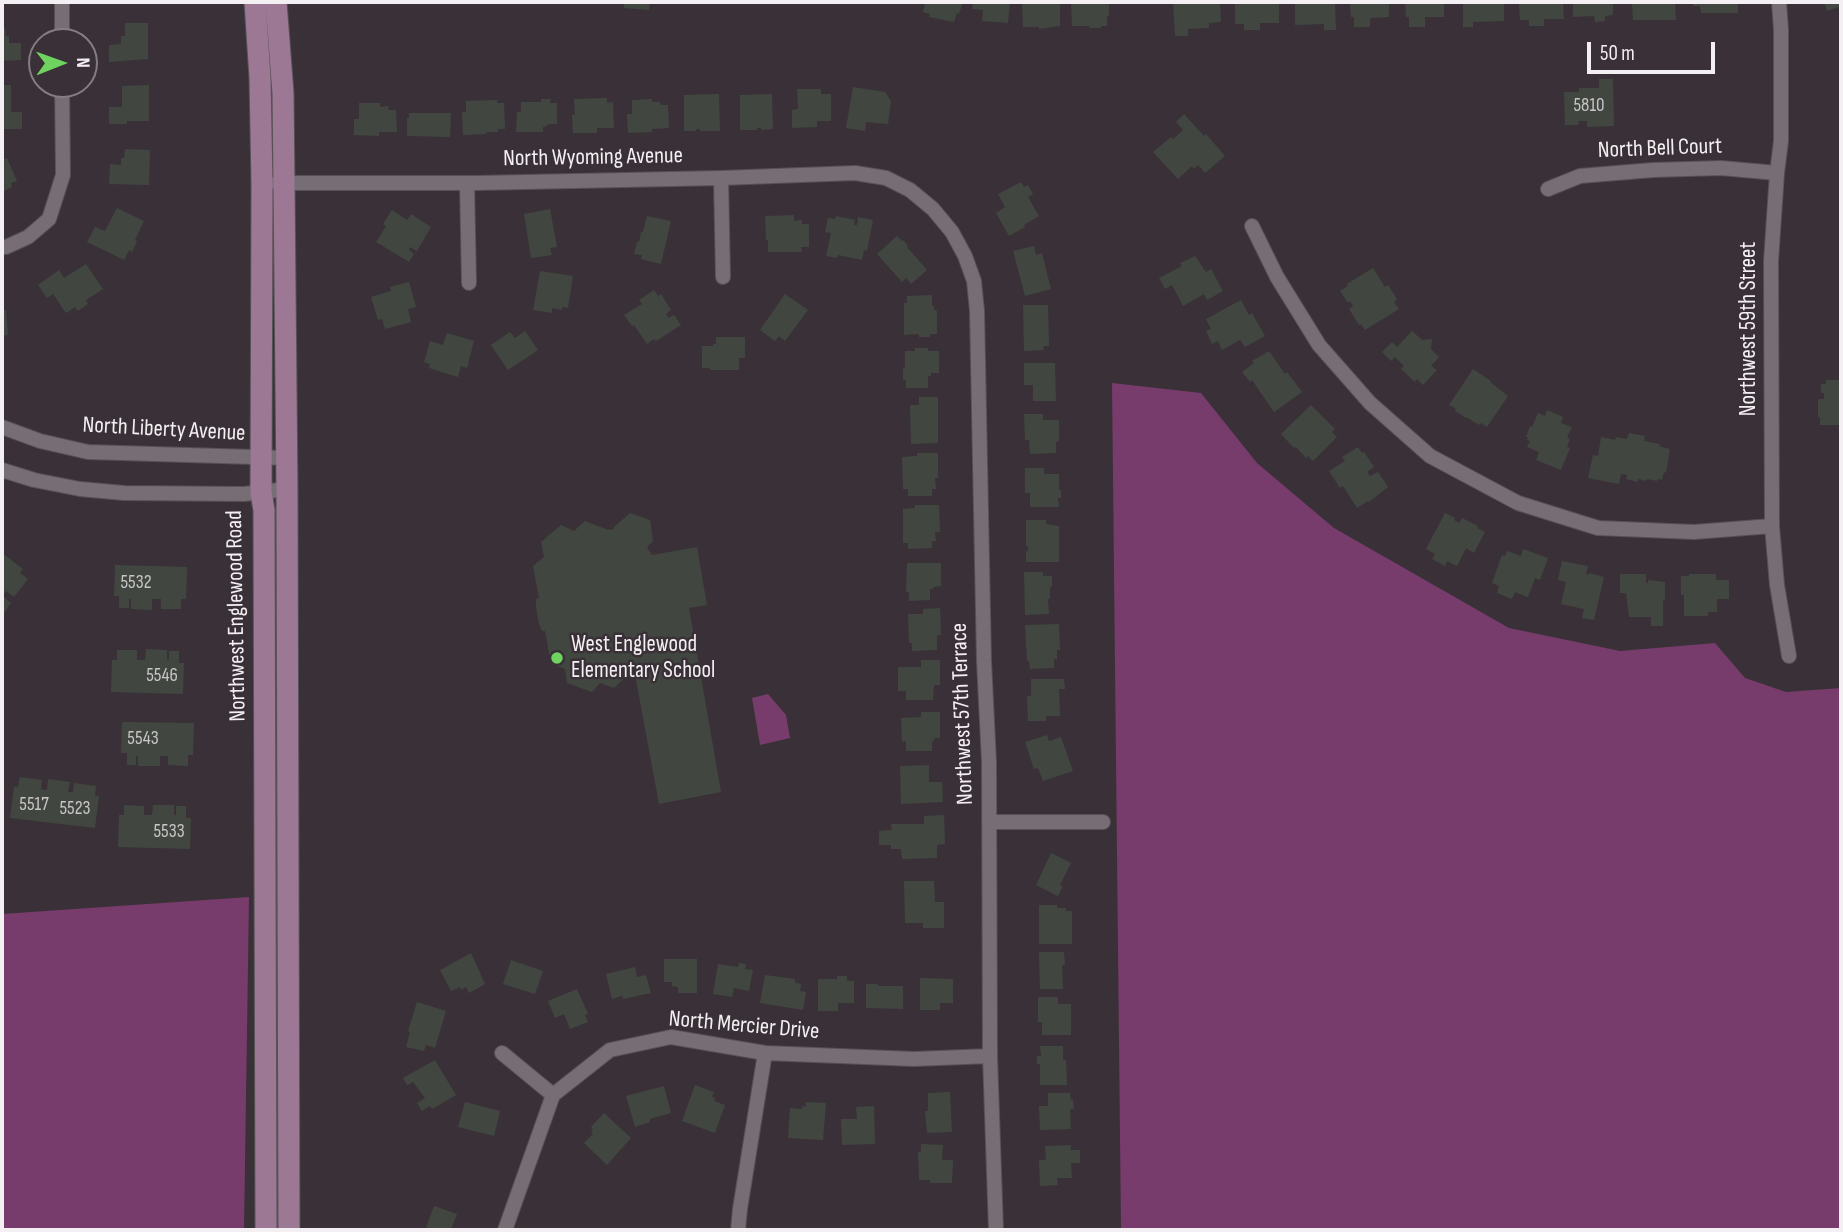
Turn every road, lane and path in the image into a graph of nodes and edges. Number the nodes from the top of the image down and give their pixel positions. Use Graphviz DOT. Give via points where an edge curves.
graph roads {
  1 [pos="62,2"];
  2 [pos="254,2"];
  3 [pos="276,2"];
  4 [pos="1779,2"];
  5 [pos="62,28"];
  6 [pos="62,98"];
  7 [pos="1777,173"];
  8 [pos="720,178"];
  9 [pos="284,183"];
  10 [pos="467,183"];
  11 [pos="262,184"];
  12 [pos="1548,188"];
  13 [pos="933,209"];
  14 [pos="1252,226"];
  15 [pos="2,247"];
  16 [pos="723,277"];
  17 [pos="469,283"];
  18 [pos="2,427"];
  19 [pos="261,457"];
  20 [pos="286,458"];
  21 [pos="2,470"];
  22 [pos="287,489"];
  23 [pos="261,492"];
  24 [pos="1772,526"];
  25 [pos="1789,656"];
  26 [pos="989,822"];
  27 [pos="1103,822"];
  28 [pos="502,1052"];
  29 [pos="765,1054"];
  30 [pos="990,1056"];
  31 [pos="553,1096"];
  32 [pos="266,1230"];
  33 [pos="289,1230"];
  34 [pos="505,1230"];
  35 [pos="738,1230"];
  36 [pos="996,1230"];
  1 -- 5 [label="street"];
  2 -- 11 [label="main road, Northwest Englewood Road"];
  3 -- 9 [label="main road"];
  4 -- 7 [label="street, Northwest 59th Street" via="1781,141"];
  6 -- 15 [label="street" via="63,175 49,219 28,237"];
  7 -- 12 [label="street, North Bell Court" via="1721,168 1653,170 1580,176"];
  7 -- 24 [label="street, Northwest 59th Street" via="1771,261"];
  8 -- 10 [label="street, North Wyoming Avenue"];
  8 -- 13 [label="street, North Wyoming Avenue" via="855,173 886,178"];
  8 -- 16 [label="street"];
  9 -- 10 [label="street, North Wyoming Avenue"];
  9 -- 11 [label="street, North Wyoming Avenue"];
  9 -- 20 [label="main road"];
  10 -- 17 [label="street"];
  11 -- 19 [label="main road, Northwest Englewood Road"];
  13 -- 26 [label="street, Northwest 57th Terrace" via="965,256 977,311"];
  14 -- 24 [label="street" via="1319,345 1370,403 1430,456 1518,503 1598,528 1694,532"];
  18 -- 19 [label="street, North Liberty Avenue" via="88,452"];
  19 -- 20 [label="street, North Liberty Avenue"];
  19 -- 23 [label="main road, Northwest Englewood Road"];
  20 -- 22 [label="main road"];
  21 -- 23 [label="street" via="34,480 124,494"];
  22 -- 23 [label="street"];
  22 -- 33 [label="main road"];
  23 -- 32 [label="main road, Northwest Englewood Road"];
  24 -- 25 [label="street, Northwest 59th Street"];
  26 -- 27 [label="street"];
  26 -- 30 [label="street, Northwest 57th Terrace"];
  28 -- 31 [label="street"];
  29 -- 30 [label="street, North Mercier Drive" via="914,1059"];
  29 -- 31 [label="street, North Mercier Drive" via="671,1037 610,1050"];
  29 -- 35 [label="street"];
  30 -- 36 [label="street, Northwest 57th Terrace"];
  31 -- 34 [label="street"];
}
